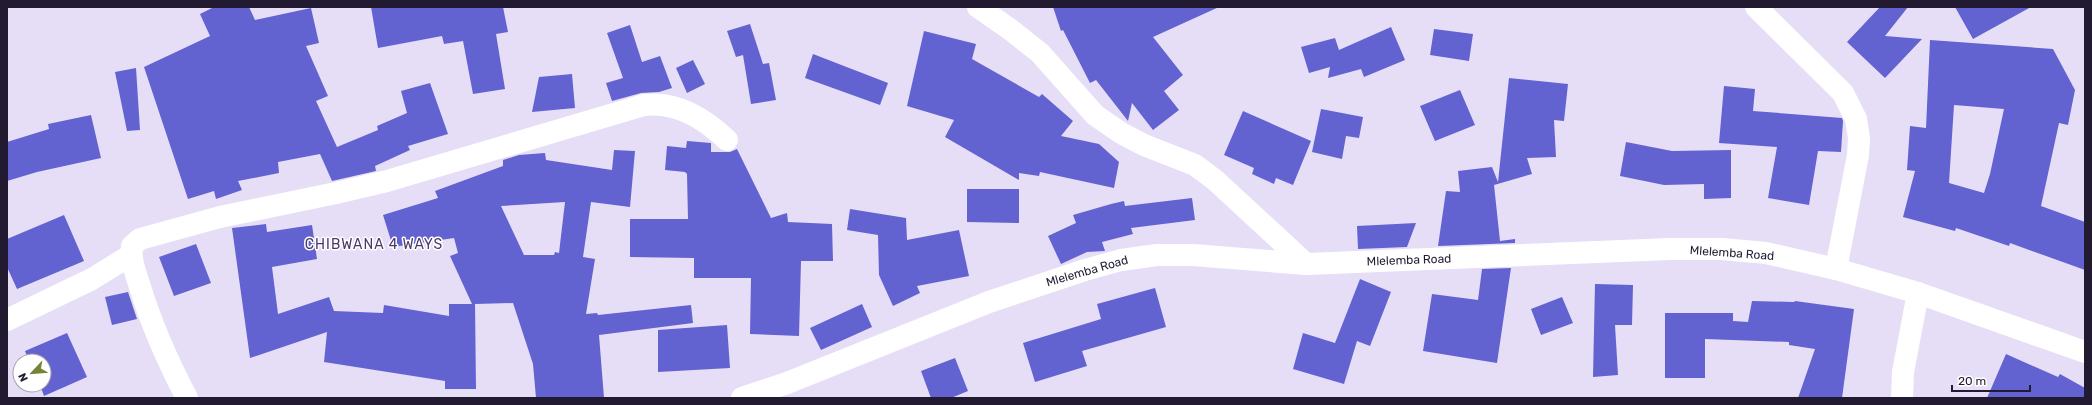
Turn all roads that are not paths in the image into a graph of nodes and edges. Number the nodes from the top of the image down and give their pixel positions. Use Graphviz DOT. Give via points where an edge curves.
graph roads {
  1 [pos="978,7"];
  2 [pos="1756,7"];
  3 [pos="727,140"];
  4 [pos="131,255"];
  5 [pos="1306,264"];
  6 [pos="1836,269"];
  7 [pos="1918,293"];
  8 [pos="7,320"];
  9 [pos="2085,352"];
  10 [pos="186,398"];
  11 [pos="742,398"];
  12 [pos="1902,398"];
  1 -- 5 [label="street" via="1040,54 1095,115 1144,145 1195,165 1215,180"];
  2 -- 6 [label="street" via="1843,93 1856,119 1858,155"];
  3 -- 4 [label="street" via="706,122 671,105 644,105 387,180 220,217 140,239 132,246"];
  4 -- 8 [label="street" via="92,279"];
  4 -- 10 [label="street" via="152,324"];
  5 -- 6 [label="street, Mlelemba Road" via="1722,250 1766,253"];
  5 -- 11 [label="street, Mlelemba Road" via="1193,255 1156,255 1121,260 989,302 794,380"];
  6 -- 7 [label="street, Mlelemba Road"];
  7 -- 9 [label="street, Mlelemba Road"];
  7 -- 12 [label="street" via="1903,372"];
}
